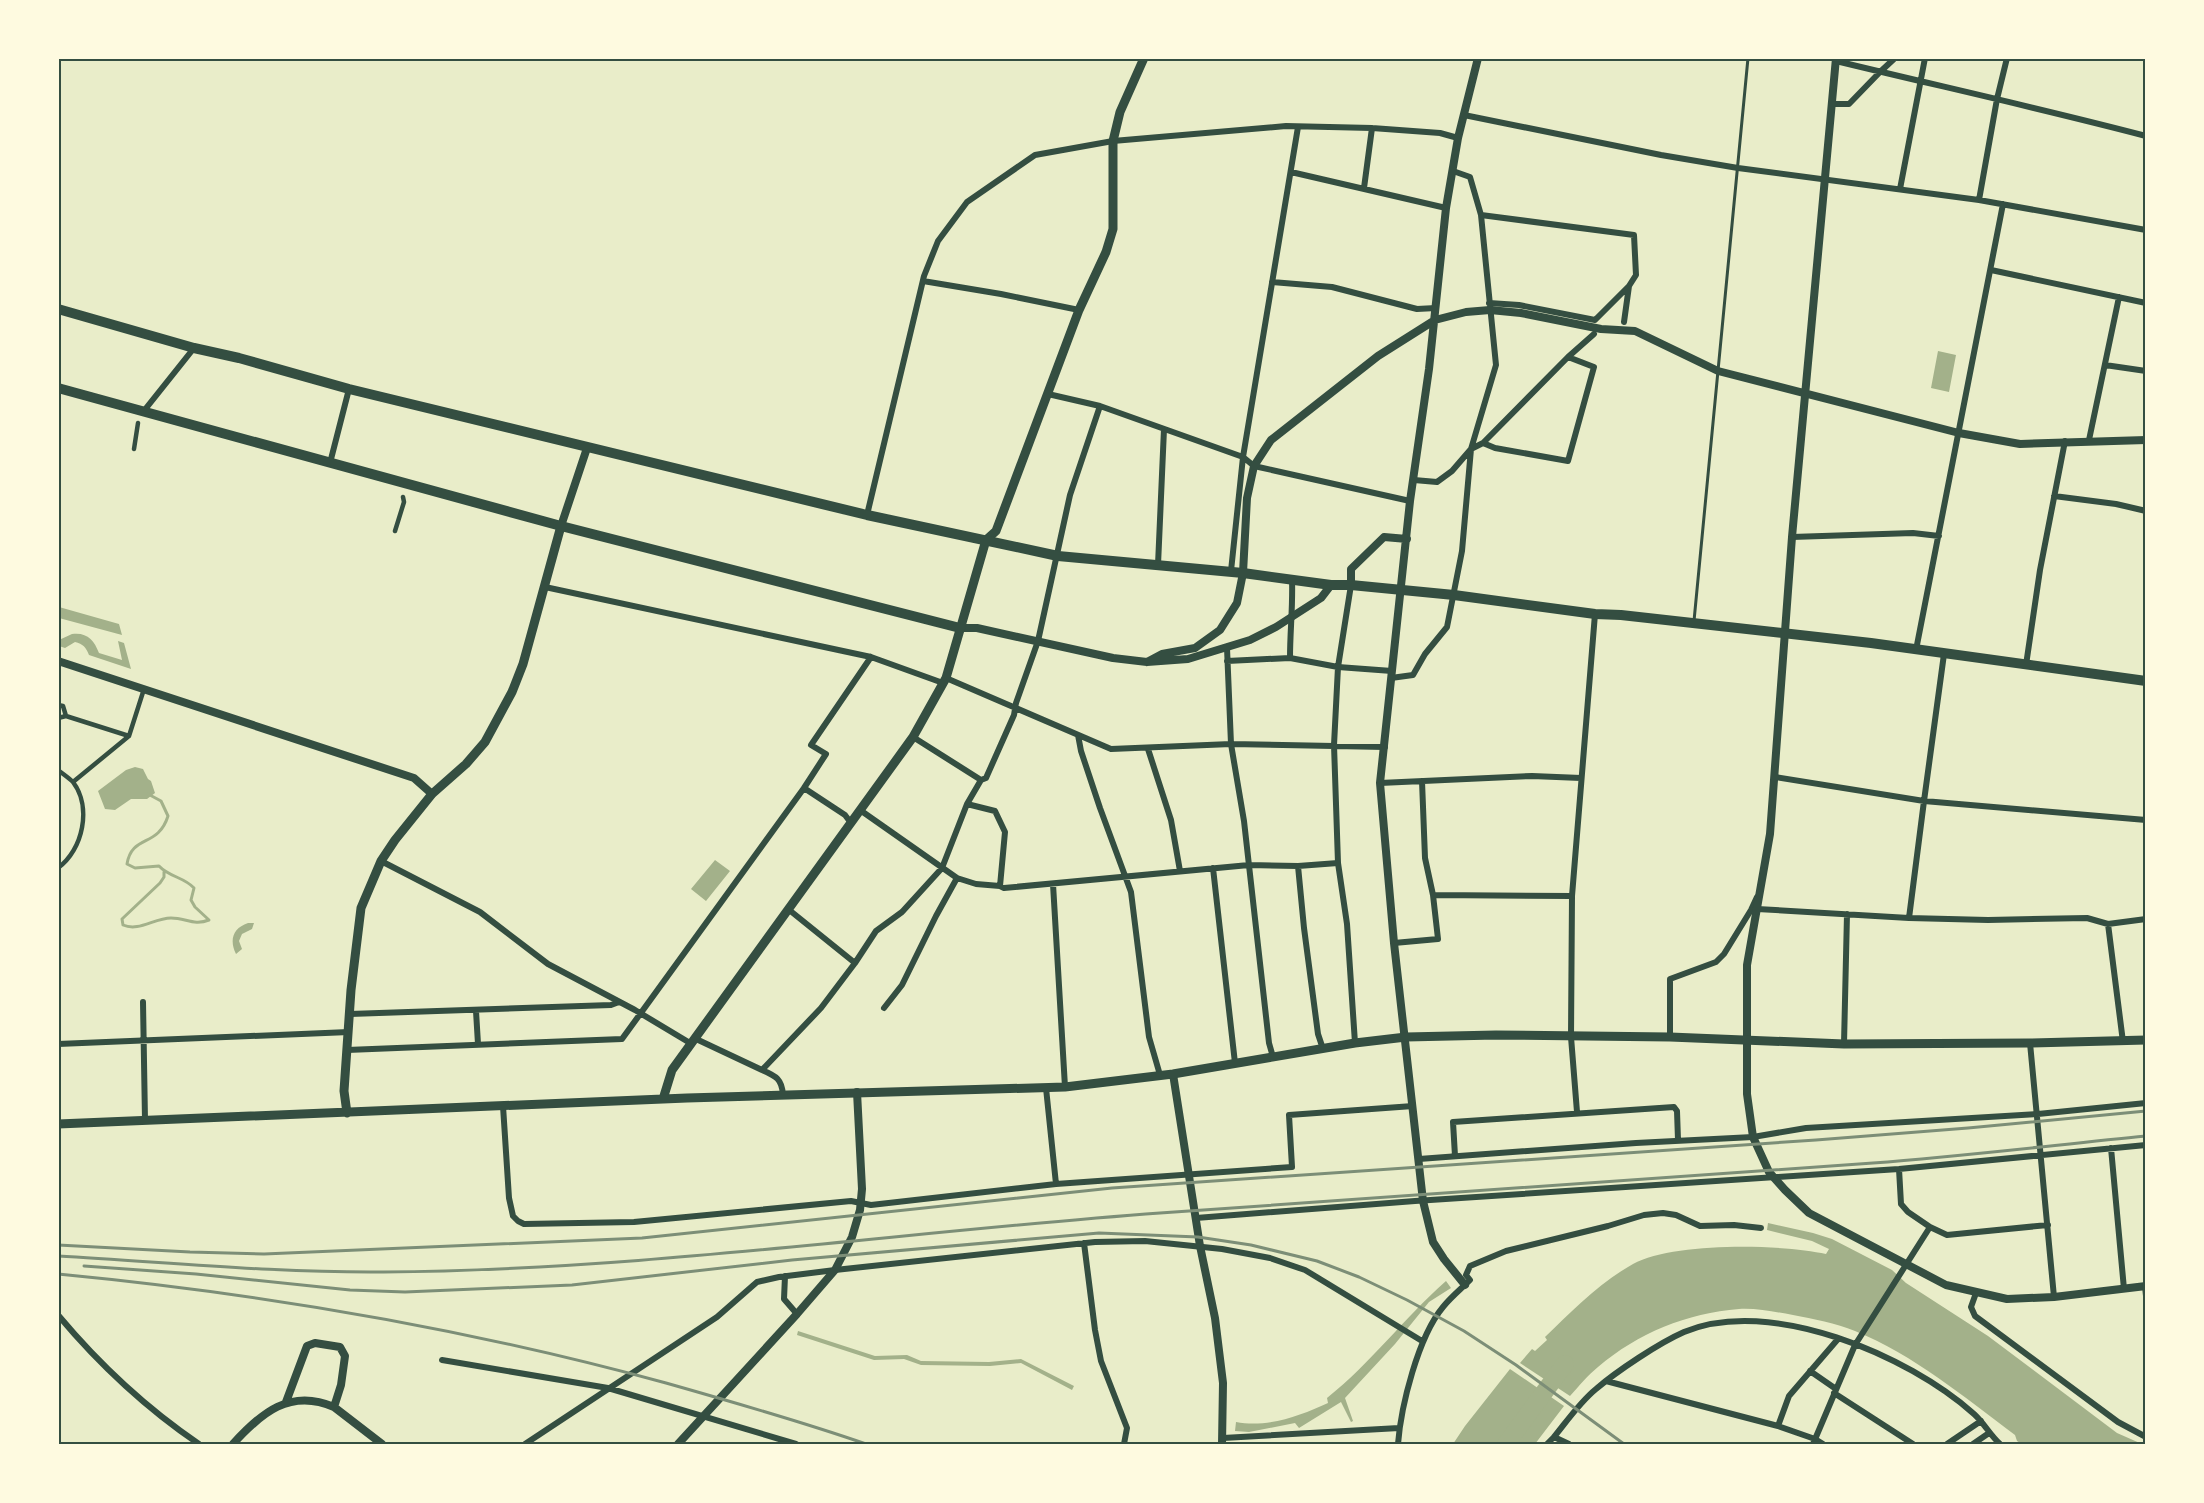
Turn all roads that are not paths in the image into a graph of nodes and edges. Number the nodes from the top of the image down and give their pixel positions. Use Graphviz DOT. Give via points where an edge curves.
graph roads {
  1 [pos="1144,58"];
  2 [pos="1478,58"];
  3 [pos="1748,58"];
  4 [pos="1895,58"];
  5 [pos="1925,58"];
  6 [pos="2007,58"];
  7 [pos="1836,60"];
  8 [pos="1880,72"];
  9 [pos="1920,82"];
  10 [pos="1997,99"];
  11 [pos="1832,104"];
  12 [pos="1464,115"];
  13 [pos="1298,127"];
  14 [pos="1372,128"];
  15 [pos="2145,136"];
  16 [pos="1458,138"];
  17 [pos="1113,141"];
  18 [pos="1738,168"];
  19 [pos="1453,171"];
  20 [pos="1291,172"];
  21 [pos="1826,179"];
  22 [pos="1364,189"];
  23 [pos="1900,189"];
  24 [pos="1979,200"];
  25 [pos="2003,204"];
  26 [pos="1446,208"];
  27 [pos="1481,215"];
  28 [pos="2145,230"];
  29 [pos="1991,270"];
  30 [pos="923,282"];
  31 [pos="1272,282"];
  32 [pos="1629,286"];
  33 [pos="2119,297"];
  34 [pos="2145,303"];
  35 [pos="1490,306"];
  36 [pos="1436,308"];
  37 [pos="58,309"];
  38 [pos="1079,310"];
  39 [pos="1435,320"];
  40 [pos="1624,322"];
  41 [pos="1594,334"];
  42 [pos="194,348"];
  43 [pos="1568,357"];
  44 [pos="2105,365"];
  45 [pos="1718,371"];
  46 [pos="2145,371"];
  47 [pos="58,388"];
  48 [pos="349,389"];
  49 [pos="1048,394"];
  50 [pos="1806,394"];
  51 [pos="1100,406"];
  52 [pos="143,411"];
  53 [pos="138,423"];
  54 [pos="1164,429"];
  55 [pos="1959,433"];
  56 [pos="2090,440"];
  57 [pos="2145,440"];
  58 [pos="2065,441"];
  59 [pos="1483,443"];
  60 [pos="587,448"];
  61 [pos="134,449"];
  62 [pos="1471,449"];
  63 [pos="1243,457"];
  64 [pos="330,463"];
  65 [pos="1254,466"];
  66 [pos="1414,480"];
  67 [pos="2054,496"];
  68 [pos="403,497"];
  69 [pos="1410,501"];
  70 [pos="2145,511"];
  71 [pos="867,514"];
  72 [pos="561,526"];
  73 [pos="395,531"];
  74 [pos="1939,536"];
  75 [pos="1792,537"];
  76 [pos="1407,539"];
  77 [pos="986,540"];
  78 [pos="1058,555"];
  79 [pos="1158,565"];
  80 [pos="1231,572"];
  81 [pos="1243,573"];
  82 [pos="1292,578"];
  83 [pos="1331,585"];
  84 [pos="1351,585"];
  85 [pos="545,587"];
  86 [pos="1401,589"];
  87 [pos="1454,595"];
  88 [pos="1596,614"];
  89 [pos="1293,617"];
  90 [pos="1693,624"];
  91 [pos="960,628"];
  92 [pos="1784,633"];
  93 [pos="1038,641"];
  94 [pos="1227,648"];
  95 [pos="1916,650"];
  96 [pos="1944,654"];
  97 [pos="871,657"];
  98 [pos="1290,658"];
  99 [pos="58,661"];
  100 [pos="1227,661"];
  101 [pos="1147,662"];
  102 [pos="2026,665"];
  103 [pos="1338,668"];
  104 [pos="1392,675"];
  105 [pos="944,681"];
  106 [pos="2145,681"];
  107 [pos="144,689"];
  108 [pos="58,705"];
  109 [pos="1015,709"];
  110 [pos="66,716"];
  111 [pos="58,718"];
  112 [pos="1078,735"];
  113 [pos="129,736"];
  114 [pos="913,737"];
  115 [pos="1231,744"];
  116 [pos="1334,745"];
  117 [pos="1385,747"];
  118 [pos="1148,749"];
  119 [pos="58,770"];
  120 [pos="1774,777"];
  121 [pos="1581,778"];
  122 [pos="981,780"];
  123 [pos="1422,781"];
  124 [pos="73,782"];
  125 [pos="1380,783"];
  126 [pos="804,788"];
  127 [pos="432,794"];
  128 [pos="1924,801"];
  129 [pos="967,804"];
  130 [pos="860,810"];
  131 [pos="2145,820"];
  132 [pos="851,823"];
  133 [pos="381,861"];
  134 [pos="1338,863"];
  135 [pos="1249,865"];
  136 [pos="1298,866"];
  137 [pos="58,868"];
  138 [pos="942,868"];
  139 [pos="1214,868"];
  140 [pos="1180,871"];
  141 [pos="1125,877"];
  142 [pos="957,878"];
  143 [pos="1762,882"];
  144 [pos="1053,884"];
  145 [pos="1000,886"];
  146 [pos="1433,895"];
  147 [pos="1572,896"];
  148 [pos="788,909"];
  149 [pos="1757,909"];
  150 [pos="1847,914"];
  151 [pos="1910,918"];
  152 [pos="2145,919"];
  153 [pos="2108,924"];
  154 [pos="1394,943"];
  155 [pos="855,963"];
  156 [pos="143,1002"];
  157 [pos="619,1002"];
  158 [pos="884,1008"];
  159 [pos="476,1011"];
  160 [pos="350,1014"];
  161 [pos="641,1014"];
  162 [pos="349,1032"];
  163 [pos="1571,1036"];
  164 [pos="1406,1037"];
  165 [pos="1670,1037"];
  166 [pos="692,1040"];
  167 [pos="1748,1040"];
  168 [pos="2145,1040"];
  169 [pos="144,1041"];
  170 [pos="2122,1042"];
  171 [pos="1355,1043"];
  172 [pos="2030,1043"];
  173 [pos="58,1044"];
  174 [pos="478,1044"];
  175 [pos="1844,1044"];
  176 [pos="1323,1049"];
  177 [pos="348,1050"];
  178 [pos="1273,1057"];
  179 [pos="1235,1063"];
  180 [pos="762,1070"];
  181 [pos="1173,1074"];
  182 [pos="1160,1075"];
  183 [pos="1065,1087"];
  184 [pos="1046,1088"];
  185 [pos="857,1092"];
  186 [pos="783,1095"];
  187 [pos="663,1100"];
  188 [pos="2145,1103"];
  189 [pos="1413,1106"];
  190 [pos="503,1107"];
  191 [pos="1577,1112"];
  192 [pos="347,1113"];
  193 [pos="2038,1114"];
  194 [pos="146,1120"];
  195 [pos="58,1124"];
  196 [pos="1753,1137"];
  197 [pos="1678,1140"];
  198 [pos="2145,1145"];
  199 [pos="2111,1148"];
  200 [pos="2041,1155"];
  201 [pos="1455,1156"];
  202 [pos="1419,1160"];
  203 [pos="1899,1169"];
  204 [pos="1189,1175"];
  205 [pos="1775,1178"];
  206 [pos="1056,1184"];
  207 [pos="1423,1201"];
  208 [pos="861,1203"];
  209 [pos="1196,1218"];
  210 [pos="2048,1225"];
  211 [pos="1930,1227"];
  212 [pos="1761,1228"];
  213 [pos="1084,1243"];
  214 [pos="1200,1246"];
  215 [pos="1906,1264"];
  216 [pos="835,1269"];
  217 [pos="785,1276"];
  218 [pos="1466,1285"];
  219 [pos="2145,1286"];
  220 [pos="2124,1289"];
  221 [pos="1976,1293"];
  222 [pos="2145,1296"];
  223 [pos="2054,1297"];
  224 [pos="797,1314"];
  225 [pos="58,1316"];
  226 [pos="1838,1340"];
  227 [pos="1422,1341"];
  228 [pos="1855,1345"];
  229 [pos="442,1360"];
  230 [pos="1810,1371"];
  231 [pos="1606,1381"];
  232 [pos="608,1388"];
  233 [pos="1835,1391"];
  234 [pos="286,1402"];
  235 [pos="334,1407"];
  236 [pos="705,1417"];
  237 [pos="1981,1421"];
  238 [pos="1778,1426"];
  239 [pos="1399,1428"];
  240 [pos="1989,1433"];
  241 [pos="1554,1437"];
  242 [pos="2145,1437"];
  243 [pos="1222,1441"];
  244 [pos="1814,1442"];
  245 [pos="199,1444"];
  246 [pos="233,1444"];
  247 [pos="382,1444"];
  248 [pos="525,1444"];
  249 [pos="678,1444"];
  250 [pos="796,1444"];
  251 [pos="1124,1444"];
  252 [pos="1398,1444"];
  253 [pos="1547,1444"];
  254 [pos="1569,1444"];
  255 [pos="1823,1444"];
  256 [pos="1913,1444"];
  257 [pos="1947,1444"];
  258 [pos="1973,1444"];
  259 [pos="2000,1444"];
  1 -- 17 [label="main road" via="1120,112"];
  2 -- 12 [label="street"];
  3 -- 18 [label="lane"];
  4 -- 8 [label="street"];
  5 -- 9 [label="street"];
  6 -- 10 [label="street"];
  7 -- 8 [label="street"];
  7 -- 11 [label="street"];
  8 -- 9 [label="street"];
  8 -- 11 [label="street" via="1849,104"];
  9 -- 10 [label="street"];
  9 -- 23 [label="street"];
  10 -- 15 [label="street"];
  10 -- 24 [label="street"];
  11 -- 21 [label="street"];
  12 -- 16 [label="street"];
  12 -- 18 [label="street"];
  13 -- 14 [label="street"];
  13 -- 17 [label="street"];
  13 -- 20 [label="street"];
  14 -- 16 [label="street"];
  14 -- 22 [label="street"];
  16 -- 19 [label="street"];
  17 -- 30 [label="street" via="1035,155 967,202 938,241"];
  17 -- 38 [label="main road" via="1113,229"];
  18 -- 21 [label="street"];
  18 -- 45 [label="lane"];
  19 -- 26 [label="street"];
  19 -- 27 [label="street" via="1470,177"];
  20 -- 22 [label="street"];
  20 -- 31 [label="street"];
  21 -- 23 [label="street"];
  21 -- 50 [label="street"];
  22 -- 26 [label="street"];
  23 -- 24 [label="street"];
  24 -- 25 [label="street"];
  25 -- 28 [label="street"];
  25 -- 29 [label="street"];
  26 -- 36 [label="street"];
  27 -- 32 [label="street" via="1634,235 1636,275"];
  27 -- 35 [label="street"];
  29 -- 33 [label="street"];
  29 -- 55 [label="street"];
  30 -- 38 [label="street"];
  30 -- 71 [label="street"];
  31 -- 36 [label="street" via="1332,287 1418,309"];
  31 -- 63 [label="street"];
  32 -- 35 [label="street" via="1595,320 1519,304"];
  32 -- 40 [label="street"];
  33 -- 34 [label="street"];
  33 -- 44 [label="street"];
  35 -- 39 [label="street"];
  35 -- 45 [label="street" via="1600,329 1635,331"];
  35 -- 62 [label="street" via="1496,365"];
  36 -- 39 [label="street"];
  37 -- 42 [label="main road"];
  38 -- 49 [label="main road"];
  39 -- 65 [label="street" via="1378,356 1271,440"];
  39 -- 66 [label="street"];
  41 -- 43 [label="street"];
  42 -- 48 [label="main road"];
  42 -- 52 [label="street"];
  43 -- 59 [label="street"];
  43 -- 59 [label="street" via="1594,367 1568,461"];
  44 -- 46 [label="street"];
  44 -- 56 [label="street"];
  45 -- 50 [label="street"];
  45 -- 90 [label="lane"];
  47 -- 52 [label="main road"];
  48 -- 60 [label="main road"];
  48 -- 64 [label="street"];
  49 -- 51 [label="street"];
  49 -- 77 [label="main road" via="996,531"];
  50 -- 55 [label="street"];
  50 -- 75 [label="street"];
  51 -- 54 [label="street"];
  51 -- 78 [label="street" via="1070,495"];
  52 -- 64 [label="main road"];
  53 -- 61 [label="street"];
  54 -- 63 [label="street"];
  54 -- 79 [label="street"];
  55 -- 58 [label="street" via="2020,444"];
  55 -- 74 [label="street"];
  56 -- 57 [label="street"];
  56 -- 58 [label="street"];
  58 -- 67 [label="street"];
  59 -- 62 [label="street"];
  60 -- 71 [label="main road"];
  60 -- 72 [label="street"];
  62 -- 66 [label="street" via="1437,482"];
  62 -- 87 [label="street"];
  63 -- 65 [label="street"];
  63 -- 80 [label="street"];
  64 -- 72 [label="main road"];
  65 -- 69 [label="street"];
  65 -- 81 [label="street" via="1247,498"];
  66 -- 69 [label="street"];
  67 -- 70 [label="street"];
  67 -- 102 [label="street"];
  68 -- 73 [label="street" via="405,502"];
  69 -- 76 [label="street"];
  71 -- 77 [label="main road"];
  72 -- 85 [label="main road"];
  72 -- 91 [label="main road"];
  74 -- 75 [label="street" via="1913,533"];
  74 -- 95 [label="street"];
  75 -- 92 [label="street"];
  76 -- 84 [label="street" via="1384,537 1351,569"];
  76 -- 86 [label="street"];
  77 -- 78 [label="main road"];
  77 -- 91 [label="main road"];
  78 -- 79 [label="main road"];
  78 -- 93 [label="street"];
  79 -- 80 [label="main road"];
  80 -- 81 [label="main road"];
  81 -- 82 [label="main road"];
  81 -- 101 [label="street" via="1237,603 1220,630 1195,648 1162,654"];
  82 -- 83 [label="main road"];
  82 -- 89 [label="street"];
  83 -- 84 [label="main road"];
  83 -- 89 [label="street" via="1321,598"];
  84 -- 86 [label="main road"];
  84 -- 103 [label="street"];
  85 -- 97 [label="street"];
  85 -- 127 [label="main road" via="523,664 485,742"];
  86 -- 87 [label="main road"];
  86 -- 104 [label="street"];
  87 -- 88 [label="main road"];
  87 -- 104 [label="street" via="1447,627 1413,675"];
  88 -- 90 [label="main road"];
  88 -- 121 [label="street"];
  89 -- 94 [label="street"];
  89 -- 98 [label="street"];
  90 -- 92 [label="main road"];
  91 -- 93 [label="street"];
  91 -- 105 [label="main road"];
  92 -- 95 [label="main road"];
  92 -- 120 [label="street"];
  93 -- 101 [label="street"];
  93 -- 109 [label="street"];
  94 -- 100 [label="street"];
  94 -- 101 [label="street" via="1188,659"];
  95 -- 96 [label="main road"];
  96 -- 102 [label="main road"];
  96 -- 128 [label="street"];
  97 -- 105 [label="street"];
  97 -- 126 [label="street" via="812,744 826,754"];
  98 -- 100 [label="street"];
  98 -- 103 [label="street"];
  99 -- 107 [label="street"];
  100 -- 115 [label="street"];
  102 -- 106 [label="main road"];
  103 -- 104 [label="street"];
  103 -- 116 [label="street"];
  104 -- 117 [label="street"];
  105 -- 109 [label="street"];
  105 -- 114 [label="main road"];
  107 -- 113 [label="street"];
  107 -- 127 [label="street" via="414,778"];
  108 -- 110 [label="street" via="63,706"];
  109 -- 112 [label="street"];
  109 -- 122 [label="street" via="986,777"];
  110 -- 111 [label="street"];
  110 -- 113 [label="street"];
  112 -- 118 [label="street" via="1112,749"];
  112 -- 141 [label="street"];
  113 -- 124 [label="street"];
  114 -- 122 [label="street"];
  114 -- 130 [label="main road"];
  115 -- 116 [label="street"];
  115 -- 118 [label="street"];
  115 -- 135 [label="street"];
  116 -- 117 [label="street"];
  116 -- 134 [label="street"];
  117 -- 125 [label="street"];
  118 -- 140 [label="street" via="1171,820"];
  119 -- 124 [label="street"];
  120 -- 128 [label="street"];
  120 -- 143 [label="street"];
  121 -- 123 [label="street"];
  121 -- 147 [label="street"];
  122 -- 129 [label="street"];
  123 -- 125 [label="street"];
  123 -- 146 [label="street" via="1425,858"];
  124 -- 137 [label="street" via="84,814 81,835 66,863"];
  125 -- 154 [label="street"];
  126 -- 132 [label="street"];
  126 -- 161 [label="street"];
  127 -- 133 [label="main road"];
  128 -- 131 [label="street"];
  128 -- 151 [label="street"];
  129 -- 138 [label="street"];
  129 -- 145 [label="street" via="995,811 1005,832"];
  130 -- 132 [label="main road"];
  130 -- 138 [label="street"];
  132 -- 148 [label="main road"];
  133 -- 157 [label="street" via="480,912 548,964"];
  133 -- 160 [label="main road" via="361,909"];
  134 -- 136 [label="street"];
  134 -- 171 [label="street" via="1347,924"];
  135 -- 136 [label="street"];
  135 -- 139 [label="street"];
  135 -- 178 [label="street"];
  136 -- 176 [label="street" via="1314,1007"];
  138 -- 142 [label="street"];
  138 -- 155 [label="street" via="902,912 876,932"];
  139 -- 140 [label="street"];
  139 -- 179 [label="street"];
  140 -- 141 [label="street"];
  141 -- 144 [label="street"];
  141 -- 182 [label="street" via="1131,892 1149,1037"];
  142 -- 145 [label="street"];
  142 -- 158 [label="street" via="902,985"];
  143 -- 149 [label="street"];
  143 -- 165 [label="street" via="1752,910 1724,954 1716,962 1670,979"];
  144 -- 145 [label="street"];
  144 -- 183 [label="street"];
  146 -- 147 [label="street"];
  146 -- 154 [label="street" via="1438,939"];
  147 -- 163 [label="street"];
  148 -- 155 [label="street"];
  148 -- 166 [label="main road"];
  149 -- 150 [label="street"];
  149 -- 167 [label="street" via="1748,965"];
  150 -- 151 [label="street"];
  150 -- 175 [label="street"];
  151 -- 153 [label="street" via="2087,918"];
  152 -- 153 [label="street"];
  153 -- 170 [label="street"];
  154 -- 164 [label="street"];
  155 -- 180 [label="street" via="821,1008"];
  156 -- 169 [label="street"];
  157 -- 159 [label="street"];
  157 -- 161 [label="street"];
  159 -- 160 [label="street"];
  159 -- 174 [label="street"];
  160 -- 162 [label="main road"];
  161 -- 166 [label="street"];
  161 -- 174 [label="street" via="622,1039"];
  162 -- 169 [label="street"];
  162 -- 177 [label="main road"];
  163 -- 164 [label="main road"];
  163 -- 165 [label="main road"];
  163 -- 191 [label="street"];
  164 -- 171 [label="main road"];
  164 -- 189 [label="street"];
  165 -- 167 [label="main road"];
  166 -- 180 [label="street"];
  166 -- 187 [label="main road" via="672,1070"];
  167 -- 175 [label="main road"];
  167 -- 196 [label="street" via="1747,1094"];
  168 -- 170 [label="main road"];
  169 -- 173 [label="street"];
  169 -- 194 [label="street"];
  170 -- 172 [label="main road"];
  171 -- 176 [label="main road"];
  172 -- 175 [label="main road"];
  172 -- 193 [label="street"];
  174 -- 177 [label="street"];
  176 -- 178 [label="main road"];
  177 -- 192 [label="main road" via="344,1091"];
  178 -- 179 [label="main road"];
  179 -- 181 [label="main road"];
  180 -- 186 [label="street" via="777,1077"];
  181 -- 182 [label="main road"];
  181 -- 204 [label="street"];
  182 -- 183 [label="main road"];
  183 -- 184 [label="main road"];
  184 -- 185 [label="main road"];
  184 -- 206 [label="street"];
  185 -- 186 [label="main road"];
  185 -- 208 [label="street"];
  186 -- 187 [label="main road"];
  187 -- 190 [label="main road"];
  188 -- 193 [label="street"];
  189 -- 202 [label="street"];
  189 -- 204 [label="street" via="1289,1115 1292,1167"];
  190 -- 192 [label="main road"];
  190 -- 208 [label="street" via="509,1198 513,1216 524,1224 634,1222"];
  191 -- 197 [label="street" via="1674,1107"];
  191 -- 201 [label="street" via="1454,1122"];
  192 -- 194 [label="main road"];
  193 -- 196 [label="street" via="1806,1128"];
  193 -- 200 [label="street"];
  194 -- 195 [label="main road"];
  196 -- 197 [label="street"];
  196 -- 205 [label="street"];
  197 -- 201 [label="street"];
  198 -- 199 [label="street"];
  199 -- 200 [label="street"];
  199 -- 220 [label="street"];
  200 -- 203 [label="street"];
  200 -- 210 [label="street"];
  201 -- 202 [label="street"];
  202 -- 207 [label="street"];
  203 -- 205 [label="street"];
  203 -- 211 [label="street" via="1901,1204"];
  204 -- 206 [label="street"];
  204 -- 209 [label="street"];
  205 -- 207 [label="street"];
  205 -- 215 [label="street" via="1809,1214"];
  206 -- 208 [label="street"];
  207 -- 209 [label="street"];
  207 -- 218 [label="street" via="1433,1242"];
  208 -- 216 [label="street" via="852,1237"];
  209 -- 214 [label="street"];
  210 -- 211 [label="street" via="1947,1235"];
  210 -- 223 [label="street"];
  211 -- 215 [label="street"];
  212 -- 218 [label="street" via="1700,1226 1676,1215 1644,1215 1506,1251 1470,1266"];
  213 -- 214 [label="street" via="1145,1241"];
  213 -- 216 [label="street"];
  213 -- 251 [label="street" via="1101,1361 1127,1428"];
  214 -- 227 [label="street" via="1270,1258 1305,1270"];
  214 -- 243 [label="street" via="1223,1383"];
  215 -- 221 [label="street" via="1946,1285"];
  215 -- 228 [label="street"];
  216 -- 217 [label="street"];
  216 -- 224 [label="street"];
  217 -- 224 [label="street" via="784,1299"];
  217 -- 232 [label="street" via="757,1282 717,1317"];
  218 -- 227 [label="street" via="1443,1307"];
  219 -- 220 [label="street"];
  219 -- 222 [label="street"];
  220 -- 223 [label="street"];
  221 -- 223 [label="street" via="2007,1299"];
  221 -- 242 [label="street" via="1971,1307 1975,1316 2118,1422"];
  224 -- 236 [label="street"];
  225 -- 245 [label="street" via="100,1362"];
  226 -- 228 [label="street"];
  226 -- 230 [label="street"];
  226 -- 231 [label="street" via="1814,1330 1746,1320 1701,1327 1665,1341"];
  227 -- 239 [label="street"];
  228 -- 233 [label="street"];
  228 -- 237 [label="street" via="1912,1370"];
  229 -- 232 [label="street"];
  230 -- 233 [label="street"];
  230 -- 238 [label="street" via="1789,1396"];
  231 -- 238 [label="street"];
  231 -- 241 [label="street"];
  232 -- 236 [label="street"];
  232 -- 248 [label="street"];
  233 -- 244 [label="street"];
  233 -- 256 [label="street"];
  234 -- 235 [label="street" via="326,1403"];
  234 -- 235 [label="street" via="307,1346 315,1343 340,1347 345,1356"];
  234 -- 246 [label="street" via="263,1414"];
  235 -- 247 [label="street"];
  236 -- 249 [label="street"];
  236 -- 250 [label="street"];
  237 -- 240 [label="street"];
  237 -- 257 [label="street"];
  238 -- 244 [label="street"];
  239 -- 243 [label="street"];
  239 -- 252 [label="street"];
  240 -- 258 [label="street"];
  240 -- 259 [label="street"];
  241 -- 253 [label="street"];
  241 -- 254 [label="street"];
  244 -- 255 [label="street"];
}
